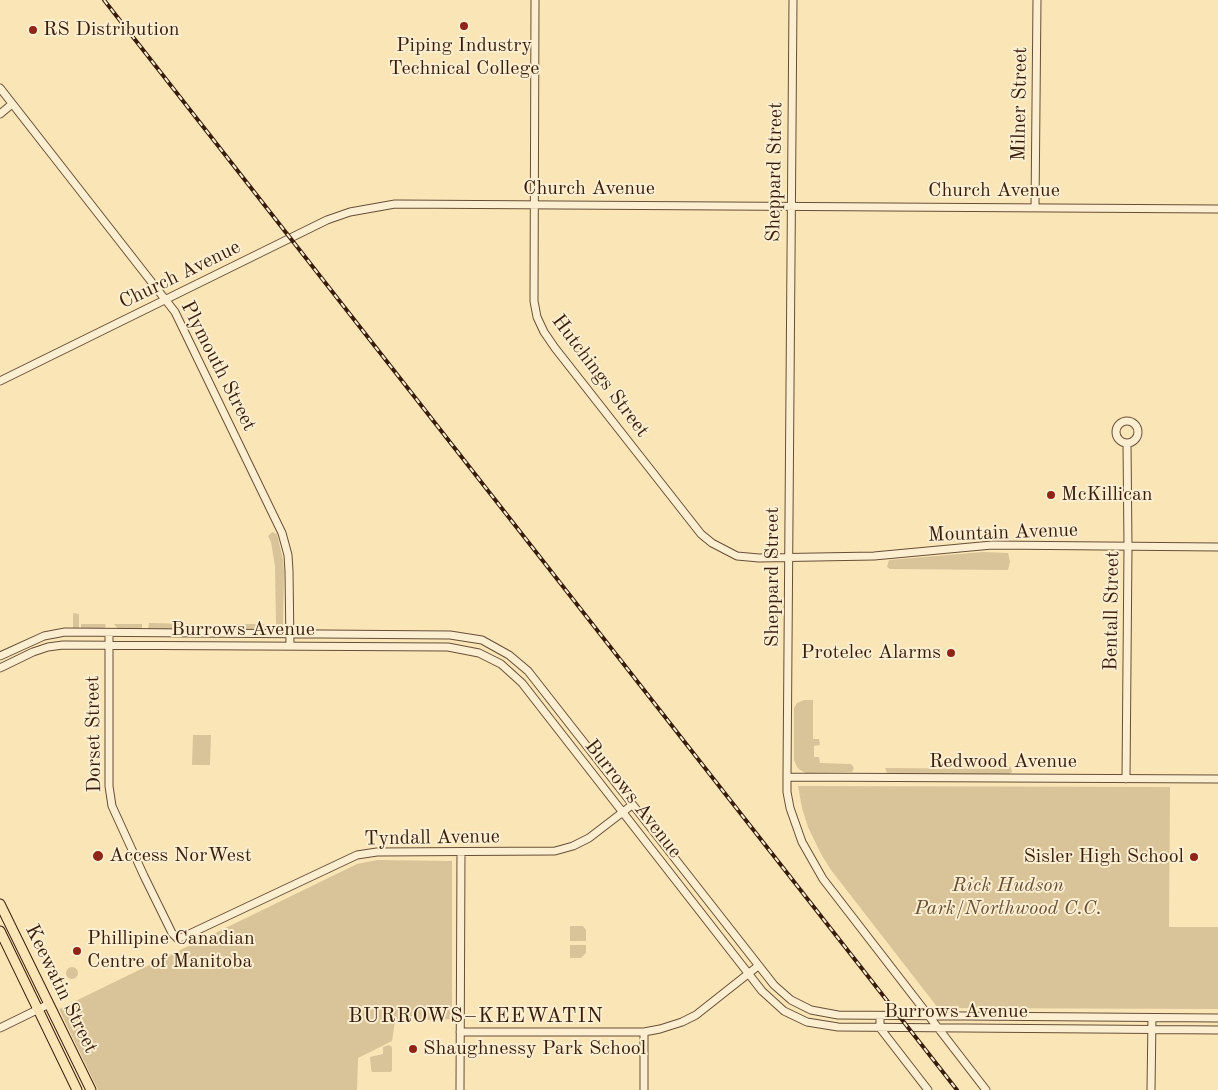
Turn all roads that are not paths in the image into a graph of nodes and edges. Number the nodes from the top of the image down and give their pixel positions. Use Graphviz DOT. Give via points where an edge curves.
graph roads {
  1 [pos="535,0"];
  2 [pos="793,0"];
  3 [pos="1037,0"];
  4 [pos="0,88"];
  5 [pos="12,104"];
  6 [pos="0,114"];
  7 [pos="533,205"];
  8 [pos="791,206"];
  9 [pos="1034,208"];
  10 [pos="1218,209"];
  11 [pos="166,300"];
  12 [pos="0,381"];
  13 [pos="1127,442"];
  14 [pos="1128,546"];
  15 [pos="1218,547"];
  16 [pos="790,558"];
  17 [pos="109,633"];
  18 [pos="290,634"];
  19 [pos="109,645"];
  20 [pos="290,646"];
  21 [pos="0,656"];
  22 [pos="0,668"];
  23 [pos="787,777"];
  24 [pos="1126,779"];
  25 [pos="1218,779"];
  26 [pos="632,805"];
  27 [pos="622,812"];
  28 [pos="461,852"];
  29 [pos="0,904"];
  30 [pos="0,932"];
  31 [pos="177,938"];
  32 [pos="758,966"];
  33 [pos="748,974"];
  34 [pos="49,1004"];
  35 [pos="38,1010"];
  36 [pos="880,1016"];
  37 [pos="930,1016"];
  38 [pos="1152,1018"];
  39 [pos="1218,1018"];
  40 [pos="0,1028"];
  41 [pos="880,1028"];
  42 [pos="938,1028"];
  43 [pos="1152,1029"];
  44 [pos="1218,1030"];
  45 [pos="460,1032"];
  46 [pos="644,1032"];
  47 [pos="77,1090"];
  48 [pos="91,1090"];
  49 [pos="460,1090"];
  50 [pos="644,1090"];
  51 [pos="928,1090"];
  52 [pos="986,1090"];
  53 [pos="1151,1090"];
  1 -- 7 [label="street, Hutchings Street"];
  2 -- 8 [label="street, Sheppard Street"];
  3 -- 9 [label="street, Milner Street"];
  4 -- 5 [label="street, Plymouth Street"];
  5 -- 6 [label="street"];
  5 -- 11 [label="street, Plymouth Street"];
  7 -- 8 [label="street, Church Avenue"];
  7 -- 11 [label="street, Church Avenue" via="395,204 350,212 327,220"];
  7 -- 16 [label="street, Hutchings Street" via="534,301 537,317 555,348 701,534 737,556"];
  8 -- 9 [label="street, Church Avenue"];
  8 -- 16 [label="street, Sheppard Street"];
  9 -- 10 [label="street, Church Avenue"];
  11 -- 12 [label="street, Church Avenue"];
  11 -- 18 [label="street, Plymouth Street" via="175,312 282,533 288,555"];
  13 -- 14 [label="street, Bentall Street"];
  14 -- 15 [label="street, Mountain Avenue"];
  14 -- 16 [label="street, Mountain Avenue" via="992,545 874,556"];
  14 -- 24 [label="street, Bentall Street"];
  16 -- 23 [label="street, Sheppard Street"];
  17 -- 18 [label="street, Burrows Avenue"];
  17 -- 19 [label="street, Dorset Street"];
  17 -- 21 [label="street, Burrows Avenue" via="51,634"];
  18 -- 20 [label="street, Plymouth Street"];
  18 -- 26 [label="street, Burrows Avenue" via="466,636 497,647 528,671"];
  19 -- 20 [label="street, Burrows Avenue"];
  19 -- 22 [label="street, Burrows Avenue" via="48,647"];
  19 -- 31 [label="street, Dorset Street" via="109,786 112,806"];
  20 -- 27 [label="street, Burrows Avenue" via="448,647 491,658 522,683"];
  23 -- 24 [label="street, Redwood Avenue"];
  23 -- 37 [label="street, Sheppard Street" via="790,808 814,865"];
  24 -- 25 [label="street, Redwood Avenue"];
  26 -- 27 [label="street, Tyndall Avenue"];
  26 -- 32 [label="street, Burrows Avenue"];
  27 -- 28 [label="street, Tyndall Avenue" via="589,838 564,850"];
  27 -- 33 [label="street, Burrows Avenue"];
  28 -- 31 [label="street, Tyndall Avenue" via="357,855"];
  28 -- 45 [label="street"];
  29 -- 34 [label="main road, Keewatin Street"];
  30 -- 35 [label="main road, Keewatin Street"];
  32 -- 33 [label="street"];
  32 -- 36 [label="street, Burrows Avenue" via="791,1000 811,1010 838,1015"];
  33 -- 41 [label="street, Burrows Avenue" via="784,1010 807,1022 838,1028"];
  33 -- 46 [label="street" via="689,1019"];
  34 -- 35 [label="street"];
  34 -- 48 [label="main road, Keewatin Street"];
  35 -- 40 [label="street"];
  35 -- 47 [label="main road, Keewatin Street"];
  36 -- 37 [label="street, Burrows Avenue"];
  36 -- 41 [label="street"];
  37 -- 38 [label="street, Burrows Avenue"];
  37 -- 42 [label="street, Sheppard Street"];
  38 -- 39 [label="street, Burrows Avenue"];
  38 -- 43 [label="street"];
  41 -- 42 [label="street, Burrows Avenue"];
  41 -- 51 [label="street"];
  42 -- 43 [label="street, Burrows Avenue"];
  42 -- 52 [label="street, Sheppard Street"];
  43 -- 44 [label="street, Burrows Avenue"];
  43 -- 53 [label="street"];
  45 -- 46 [label="street"];
  45 -- 49 [label="street"];
  46 -- 50 [label="street"];
}
